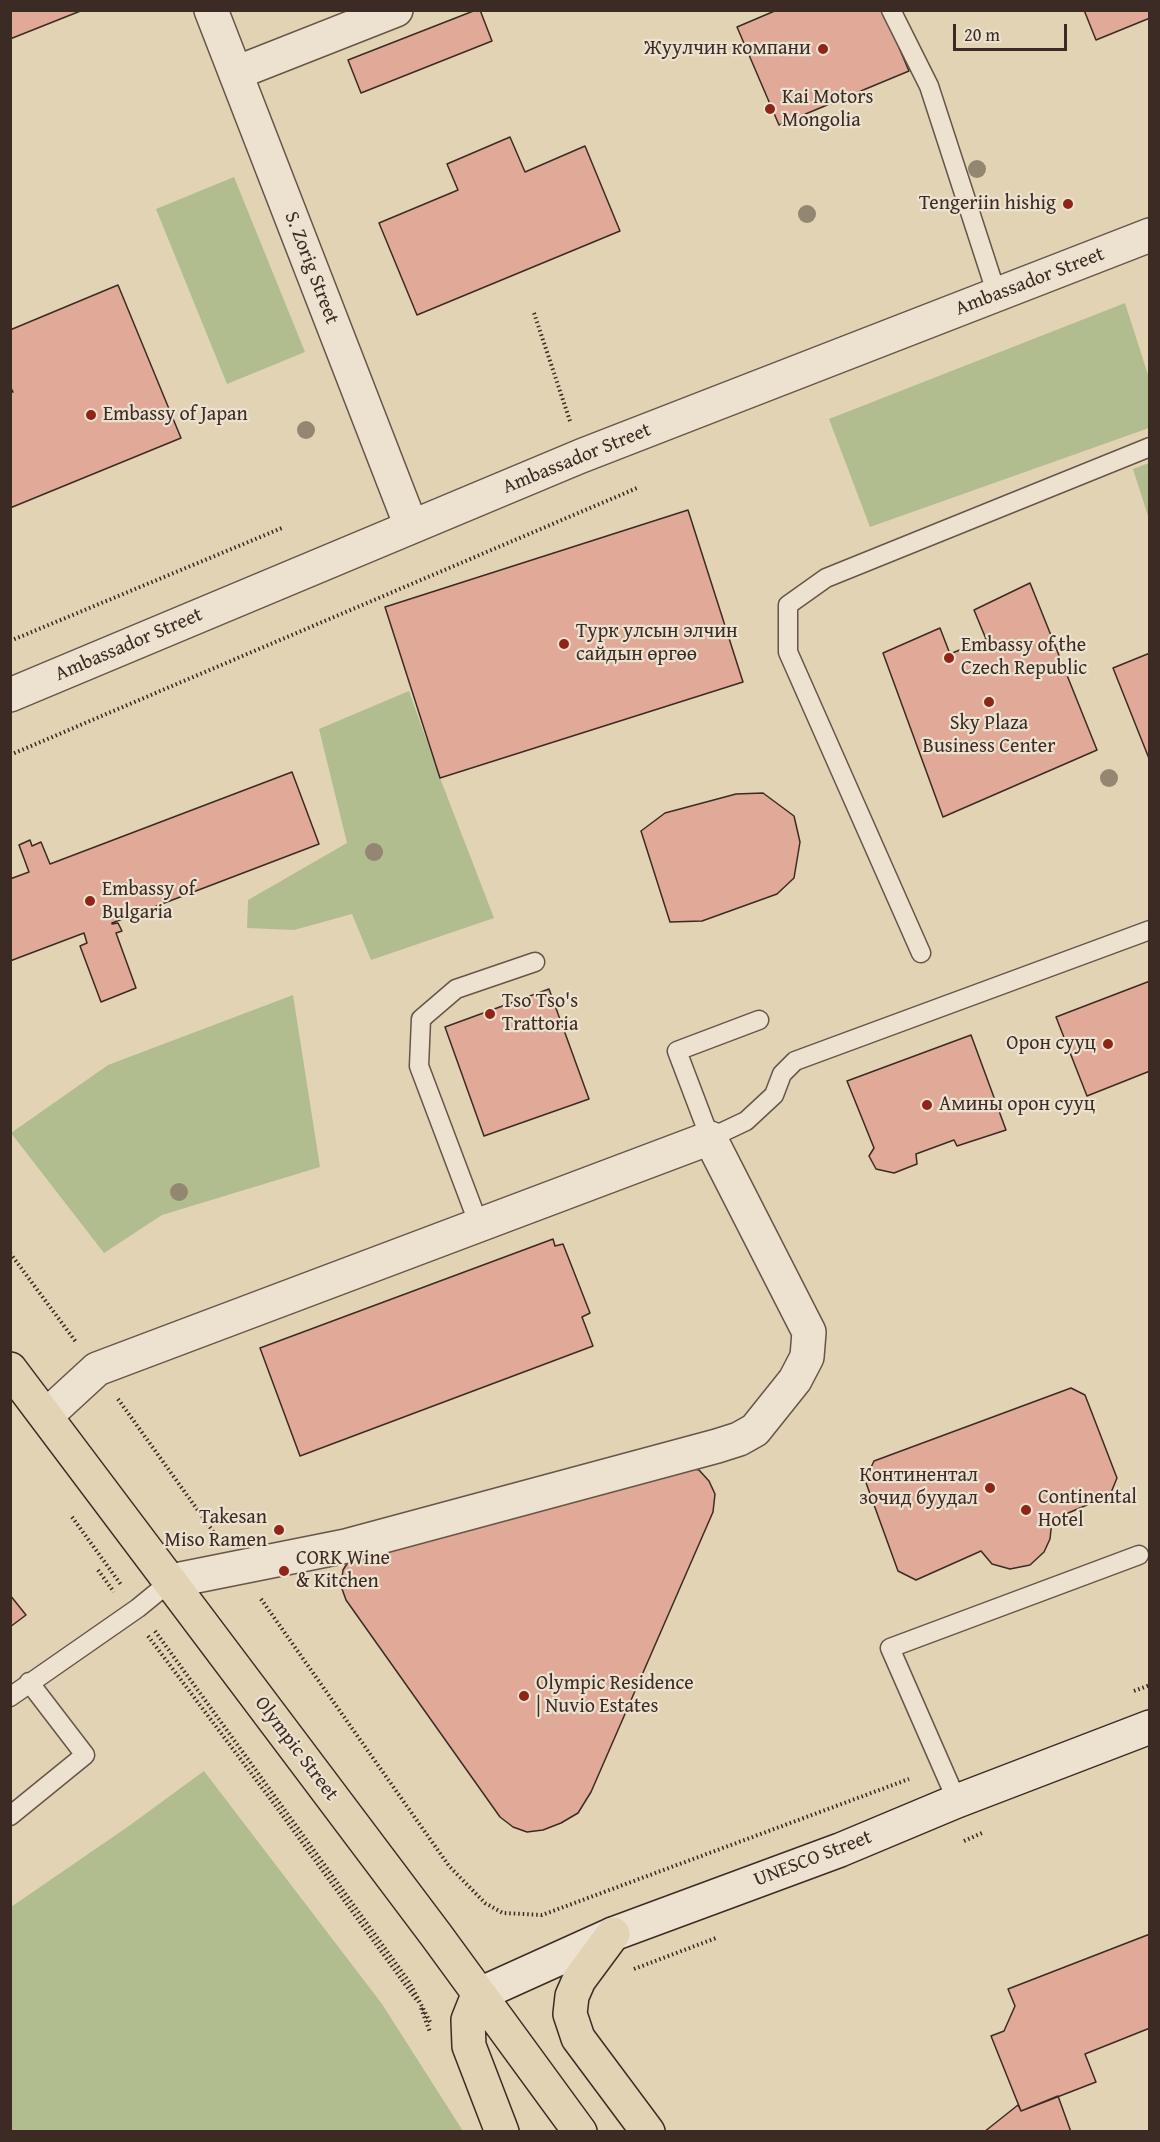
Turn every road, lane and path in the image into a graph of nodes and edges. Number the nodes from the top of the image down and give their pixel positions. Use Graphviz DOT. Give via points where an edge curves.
graph roads {
  1 [pos="211,10"];
  2 [pos="396,10"];
  3 [pos="891,10"];
  4 [pos="236,73"];
  5 [pos="1149,235"];
  6 [pos="997,295"];
  7 [pos="534,313"];
  8 [pos="1149,447"];
  9 [pos="581,456"];
  10 [pos="637,488"];
  11 [pos="411,526"];
  12 [pos="282,528"];
  13 [pos="10,641"];
  14 [pos="10,695"];
  15 [pos="10,754"];
  16 [pos="1149,930"];
  17 [pos="921,953"];
  18 [pos="535,962"];
  19 [pos="759,1020"];
  20 [pos="710,1138"];
  21 [pos="479,1225"];
  22 [pos="10,1369"];
  23 [pos="47,1415"];
  24 [pos="71,1515"];
  25 [pos="1139,1555"];
  26 [pos="98,1570"];
  27 [pos="171,1581"];
  28 [pos="134,1610"];
  29 [pos="29,1682"];
  30 [pos="1149,1685"];
  31 [pos="1128,1694"];
  32 [pos="10,1697"];
  33 [pos="1149,1727"];
  34 [pos="942,1766"];
  35 [pos="957,1801"];
  36 [pos="10,1816"];
  37 [pos="985,1832"];
  38 [pos="963,1841"];
  39 [pos="485,1903"];
  40 [pos="613,1934"];
  41 [pos="719,1936"];
  42 [pos="630,1971"];
  43 [pos="478,1995"];
  44 [pos="436,2032"];
  45 [pos="432,2037"];
  46 [pos="502,2132"];
  47 [pos="580,2132"];
  48 [pos="648,2132"];
  1 -- 4 [label="street, S. Zorig Street"];
  2 -- 4 [label="street"];
  3 -- 6 [label="lane" via="929,86"];
  4 -- 11 [label="street, S. Zorig Street"];
  5 -- 6 [label="street, Ambassador Street"];
  6 -- 9 [label="street, Ambassador Street"];
  7 -- 9 [label="path"];
  8 -- 17 [label="lane" via="826,578 788,605 788,652"];
  9 -- 11 [label="street, Ambassador Street"];
  10 -- 15 [label="path"];
  11 -- 14 [label="street, Ambassador Street"];
  12 -- 13 [label="path"];
  16 -- 20 [label="lane" via="795,1061 782,1074 774,1095 746,1121"];
  18 -- 21 [label="lane" via="456,989 422,1019 419,1066"];
  19 -- 20 [label="lane" via="677,1051"];
  20 -- 21 [label="street"];
  20 -- 27 [label="street" via="809,1332 807,1357 795,1380 754,1430 717,1446 346,1546"];
  21 -- 23 [label="street" via="97,1369"];
  22 -- 23 [label="main road, Olympic Street"];
  23 -- 27 [label="main road, Olympic Street"];
  24 -- 28 [label="path"];
  25 -- 34 [label="lane" via="890,1648"];
  26 -- 28 [label="path"];
  27 -- 28 [label="lane"];
  27 -- 43 [label="main road, Olympic Street"];
  28 -- 29 [label="lane"];
  28 -- 44 [label="path" via="410,1983"];
  28 -- 45 [label="path" via="420,2005"];
  29 -- 32 [label="lane"];
  29 -- 36 [label="lane" via="85,1755"];
  30 -- 31 [label="path"];
  33 -- 35 [label="street, UNESCO Street"];
  34 -- 35 [label="lane"];
  34 -- 39 [label="path" via="543,1915 503,1913"];
  35 -- 40 [label="street, UNESCO Street" via="840,1850"];
  37 -- 38 [label="path"];
  40 -- 43 [label="street, UNESCO Street"];
  40 -- 48 [label="main road" via="579,1980 570,2014 578,2038"];
  41 -- 42 [label="path"];
  43 -- 46 [label="main road" via="468,2020 469,2046"];
  43 -- 47 [label="main road, Olympic Street"];
}
